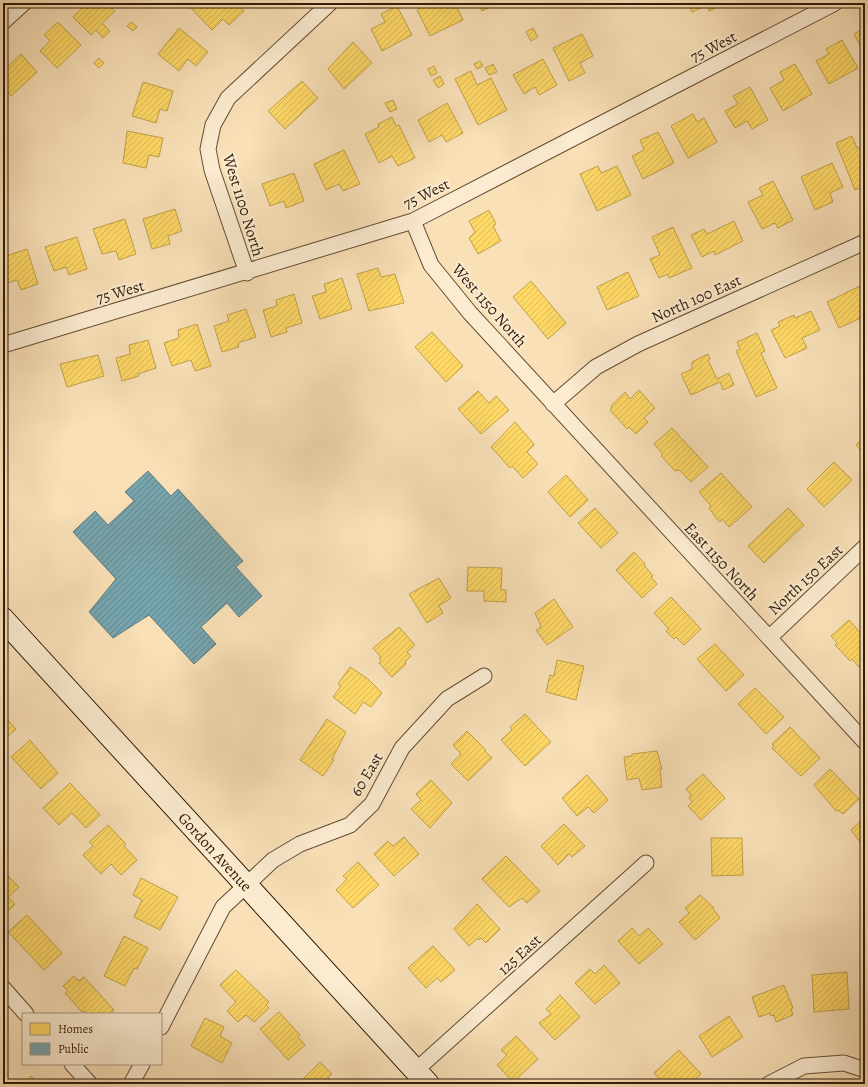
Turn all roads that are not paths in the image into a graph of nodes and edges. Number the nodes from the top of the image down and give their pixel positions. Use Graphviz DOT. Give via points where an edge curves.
graph roads {
  1 [pos="24,3"];
  2 [pos="330,3"];
  3 [pos="835,3"];
  4 [pos="3,22"];
  5 [pos="414,221"];
  6 [pos="865,242"];
  7 [pos="247,273"];
  8 [pos="3,345"];
  9 [pos="553,404"];
  10 [pos="865,547"];
  11 [pos="3,619"];
  12 [pos="769,638"];
  13 [pos="484,676"];
  14 [pos="865,742"];
  15 [pos="646,863"];
  16 [pos="246,885"];
  17 [pos="3,988"];
  18 [pos="25,1013"];
  19 [pos="162,1024"];
  20 [pos="73,1065"];
  21 [pos="141,1065"];
  22 [pos="865,1070"];
  23 [pos="422,1077"];
  24 [pos="90,1084"];
  25 [pos="131,1084"];
  26 [pos="769,1084"];
  1 -- 4 [label="street"];
  2 -- 7 [label="street, West 1100 North" via="228,98 213,125 208,149 212,170"];
  3 -- 5 [label="street, 75 West"];
  5 -- 7 [label="street, 75 West"];
  5 -- 9 [label="street, West 1150 North" via="431,265 470,313"];
  6 -- 9 [label="street, North 100 East" via="638,344 596,367"];
  7 -- 8 [label="street, 75 West"];
  9 -- 12 [label="street, East 1150 North"];
  10 -- 12 [label="street, North 150 East"];
  11 -- 16 [label="main road, Gordon Avenue"];
  12 -- 14 [label="street, East 1150 North"];
  13 -- 16 [label="street, 60 East" via="447,699 402,748 372,804 350,825 300,844 273,860"];
  15 -- 23 [label="street, 125 East"];
  16 -- 19 [label="street, 60 East" via="223,907"];
  16 -- 23 [label="main road, Gordon Avenue"];
  17 -- 18 [label="street"];
  20 -- 24 [label="street"];
  21 -- 25 [label="street"];
  22 -- 26 [label="street" via="844,1063 804,1066"];
}
